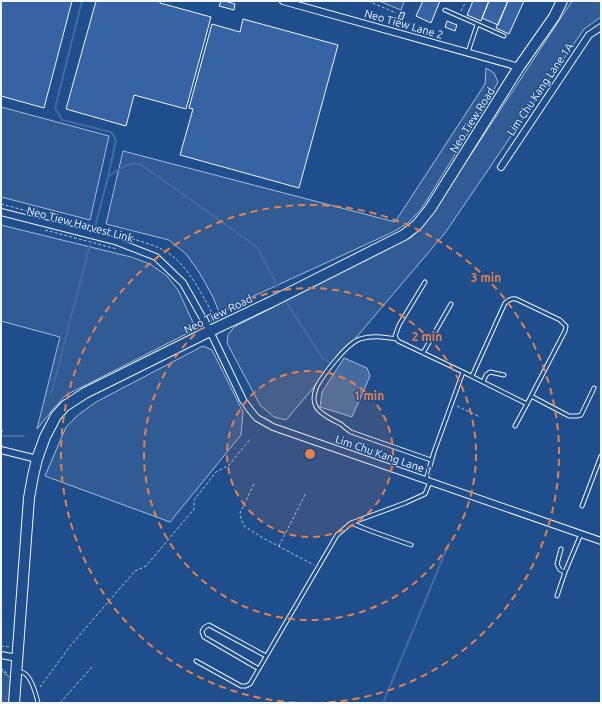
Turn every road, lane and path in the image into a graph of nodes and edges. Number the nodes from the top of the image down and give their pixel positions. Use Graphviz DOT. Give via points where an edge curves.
graph roads {
  1 [pos="283,1"];
  2 [pos="368,1"];
  3 [pos="466,1"];
  4 [pos="562,1"];
  5 [pos="445,10"];
  6 [pos="396,13"];
  7 [pos="459,16"];
  8 [pos="477,24"];
  9 [pos="601,28"];
  10 [pos="504,36"];
  11 [pos="468,52"];
  12 [pos="519,67"];
  13 [pos="501,167"];
  14 [pos="1,212"];
  15 [pos="46,231"];
  16 [pos="118,250"];
  17 [pos="425,282"];
  18 [pos="451,304"];
  19 [pos="210,330"];
  20 [pos="396,339"];
  21 [pos="423,353"];
  22 [pos="463,372"];
  23 [pos="504,375"];
  24 [pos="472,376"];
  25 [pos="483,382"];
  26 [pos="594,388"];
  27 [pos="531,396"];
  28 [pos="451,404"];
  29 [pos="527,404"];
  30 [pos="480,417"];
  31 [pos="515,426"];
  32 [pos="250,438"];
  33 [pos="1,450"];
  34 [pos="601,456"];
  35 [pos="37,459"];
  36 [pos="432,460"];
  37 [pos="428,481"];
  38 [pos="254,484"];
  39 [pos="306,493"];
  40 [pos="582,506"];
  41 [pos="351,523"];
  42 [pos="581,534"];
  43 [pos="601,541"];
  44 [pos="411,545"];
  45 [pos="278,546"];
  46 [pos="561,549"];
  47 [pos="318,567"];
  48 [pos="565,572"];
  49 [pos="557,596"];
  50 [pos="1,655"];
  51 [pos="266,656"];
  52 [pos="17,658"];
  53 [pos="196,662"];
  54 [pos="92,667"];
  55 [pos="259,669"];
  56 [pos="16,670"];
  57 [pos="36,693"];
  58 [pos="14,703"];
  59 [pos="38,703"];
  60 [pos="60,703"];
  1 -- 11 [label="street, Neo Tiew Lane 2"];
  2 -- 6 [label="path"];
  3 -- 7 [label="path"];
  4 -- 12 [label="main road, Neo Tiew Road" via="554,17"];
  5 -- 7 [label="lane"];
  7 -- 8 [label="lane"];
  8 -- 10 [label="lane"];
  8 -- 11 [label="lane"];
  9 -- 13 [label="street, Lim Chu Kang Lane 1A" via="589,35"];
  11 -- 12 [label="street, Neo Tiew Lane 2"];
  12 -- 19 [label="main road, Neo Tiew Road" via="430,209 417,225 404,235"];
  14 -- 19 [label="street, Neo Tiew Harvest Link" via="115,241 156,257 183,283"];
  15 -- 16 [label="path"];
  17 -- 20 [label="lane" via="399,325"];
  18 -- 21 [label="lane"];
  19 -- 35 [label="main road, Neo Tiew Road" via="85,393 65,406 56,416"];
  19 -- 37 [label="street, Lim Chu Kang Lane 1" via="243,400 257,418 273,427"];
  20 -- 21 [label="lane"];
  20 -- 36 [label="lane" via="367,337 348,346 317,387 314,395 315,404 317,409 350,432"];
  21 -- 22 [label="lane"];
  22 -- 24 [label="lane"];
  22 -- 28 [label="lane"];
  23 -- 25 [label="lane" via="490,372"];
  24 -- 25 [label="lane"];
  24 -- 27 [label="lane" via="505,303 512,298 560,320 566,326 566,331"];
  25 -- 29 [label="lane"];
  26 -- 27 [label="lane" via="581,415 577,416 569,416"];
  27 -- 29 [label="lane"];
  28 -- 30 [label="path"];
  28 -- 36 [label="lane"];
  29 -- 31 [label="lane"];
  32 -- 57 [label="path" via="229,466 216,472 194,500 194,509 146,566 135,571 71,645"];
  33 -- 35 [label="street"];
  34 -- 40 [label="lane"];
  35 -- 52 [label="main road, Neo Tiew Road" via="29,498"];
  36 -- 37 [label="lane"];
  37 -- 41 [label="lane" via="425,494"];
  37 -- 42 [label="street, Lim Chu Kang Lane 1"];
  38 -- 45 [label="path" via="240,513 244,526"];
  39 -- 45 [label="path"];
  41 -- 44 [label="lane"];
  41 -- 47 [label="lane" via="337,535"];
  42 -- 43 [label="street, Lim Chu Kang Lane 1"];
  42 -- 48 [label="lane"];
  45 -- 47 [label="path"];
  46 -- 48 [label="lane" via="557,564 560,570"];
  47 -- 51 [label="lane"];
  48 -- 49 [label="lane"];
  50 -- 52 [label="street"];
  51 -- 55 [label="lane"];
  51 -- 55 [label="lane" via="210,625 203,629 204,638"];
  52 -- 56 [label="main road, Neo Tiew Road"];
  53 -- 55 [label="lane" via="244,687 250,684"];
  54 -- 60 [label="path"];
  56 -- 57 [label="lane" via="27,676"];
  56 -- 58 [label="main road, Neo Tiew Road"];
  57 -- 59 [label="lane"];
}
